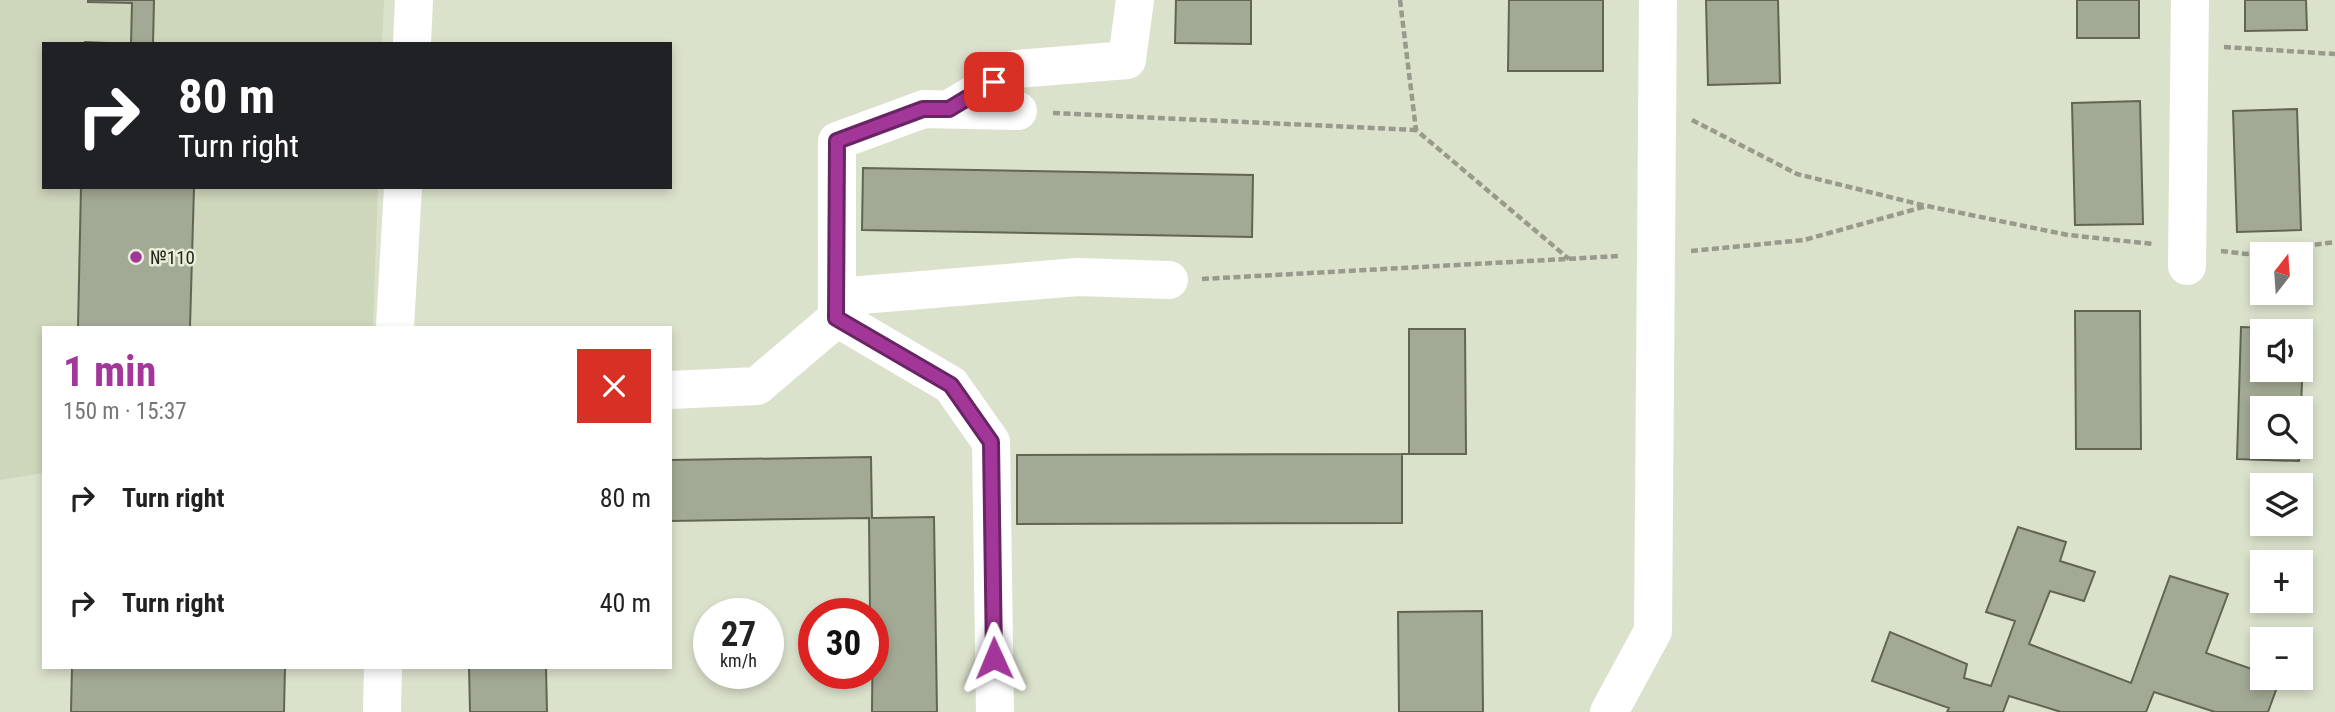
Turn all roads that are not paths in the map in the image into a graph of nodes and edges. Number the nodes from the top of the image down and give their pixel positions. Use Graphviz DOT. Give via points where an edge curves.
graph roads {
  1 [pos="414,0"];
  2 [pos="1135,0"];
  3 [pos="1658,0"];
  4 [pos="2190,0"];
  5 [pos="412,42"];
  6 [pos="949,109"];
  7 [pos="1018,111"];
  8 [pos="403,189"];
  9 [pos="2190,254"];
  10 [pos="1169,280"];
  11 [pos="837,308"];
  12 [pos="395,326"];
  13 [pos="672,390"];
  14 [pos="383,669"];
  15 [pos="382,712"];
  16 [pos="995,712"];
  17 [pos="1609,712"];
  1 -- 5 [label="street"];
  2 -- 6 [label="street" via="1127,60 1016,69"];
  3 -- 17 [label="street" via="1653,631"];
  4 -- 9 [label="street"];
  6 -- 7 [label="street"];
  6 -- 11 [label="street" via="923,109 837,141"];
  8 -- 12 [label="street"];
  10 -- 11 [label="street" via="1078,277"];
  11 -- 13 [label="street" via="757,386"];
  11 -- 16 [label="street" via="951,385 991,442"];
  14 -- 15 [label="street"];
}
